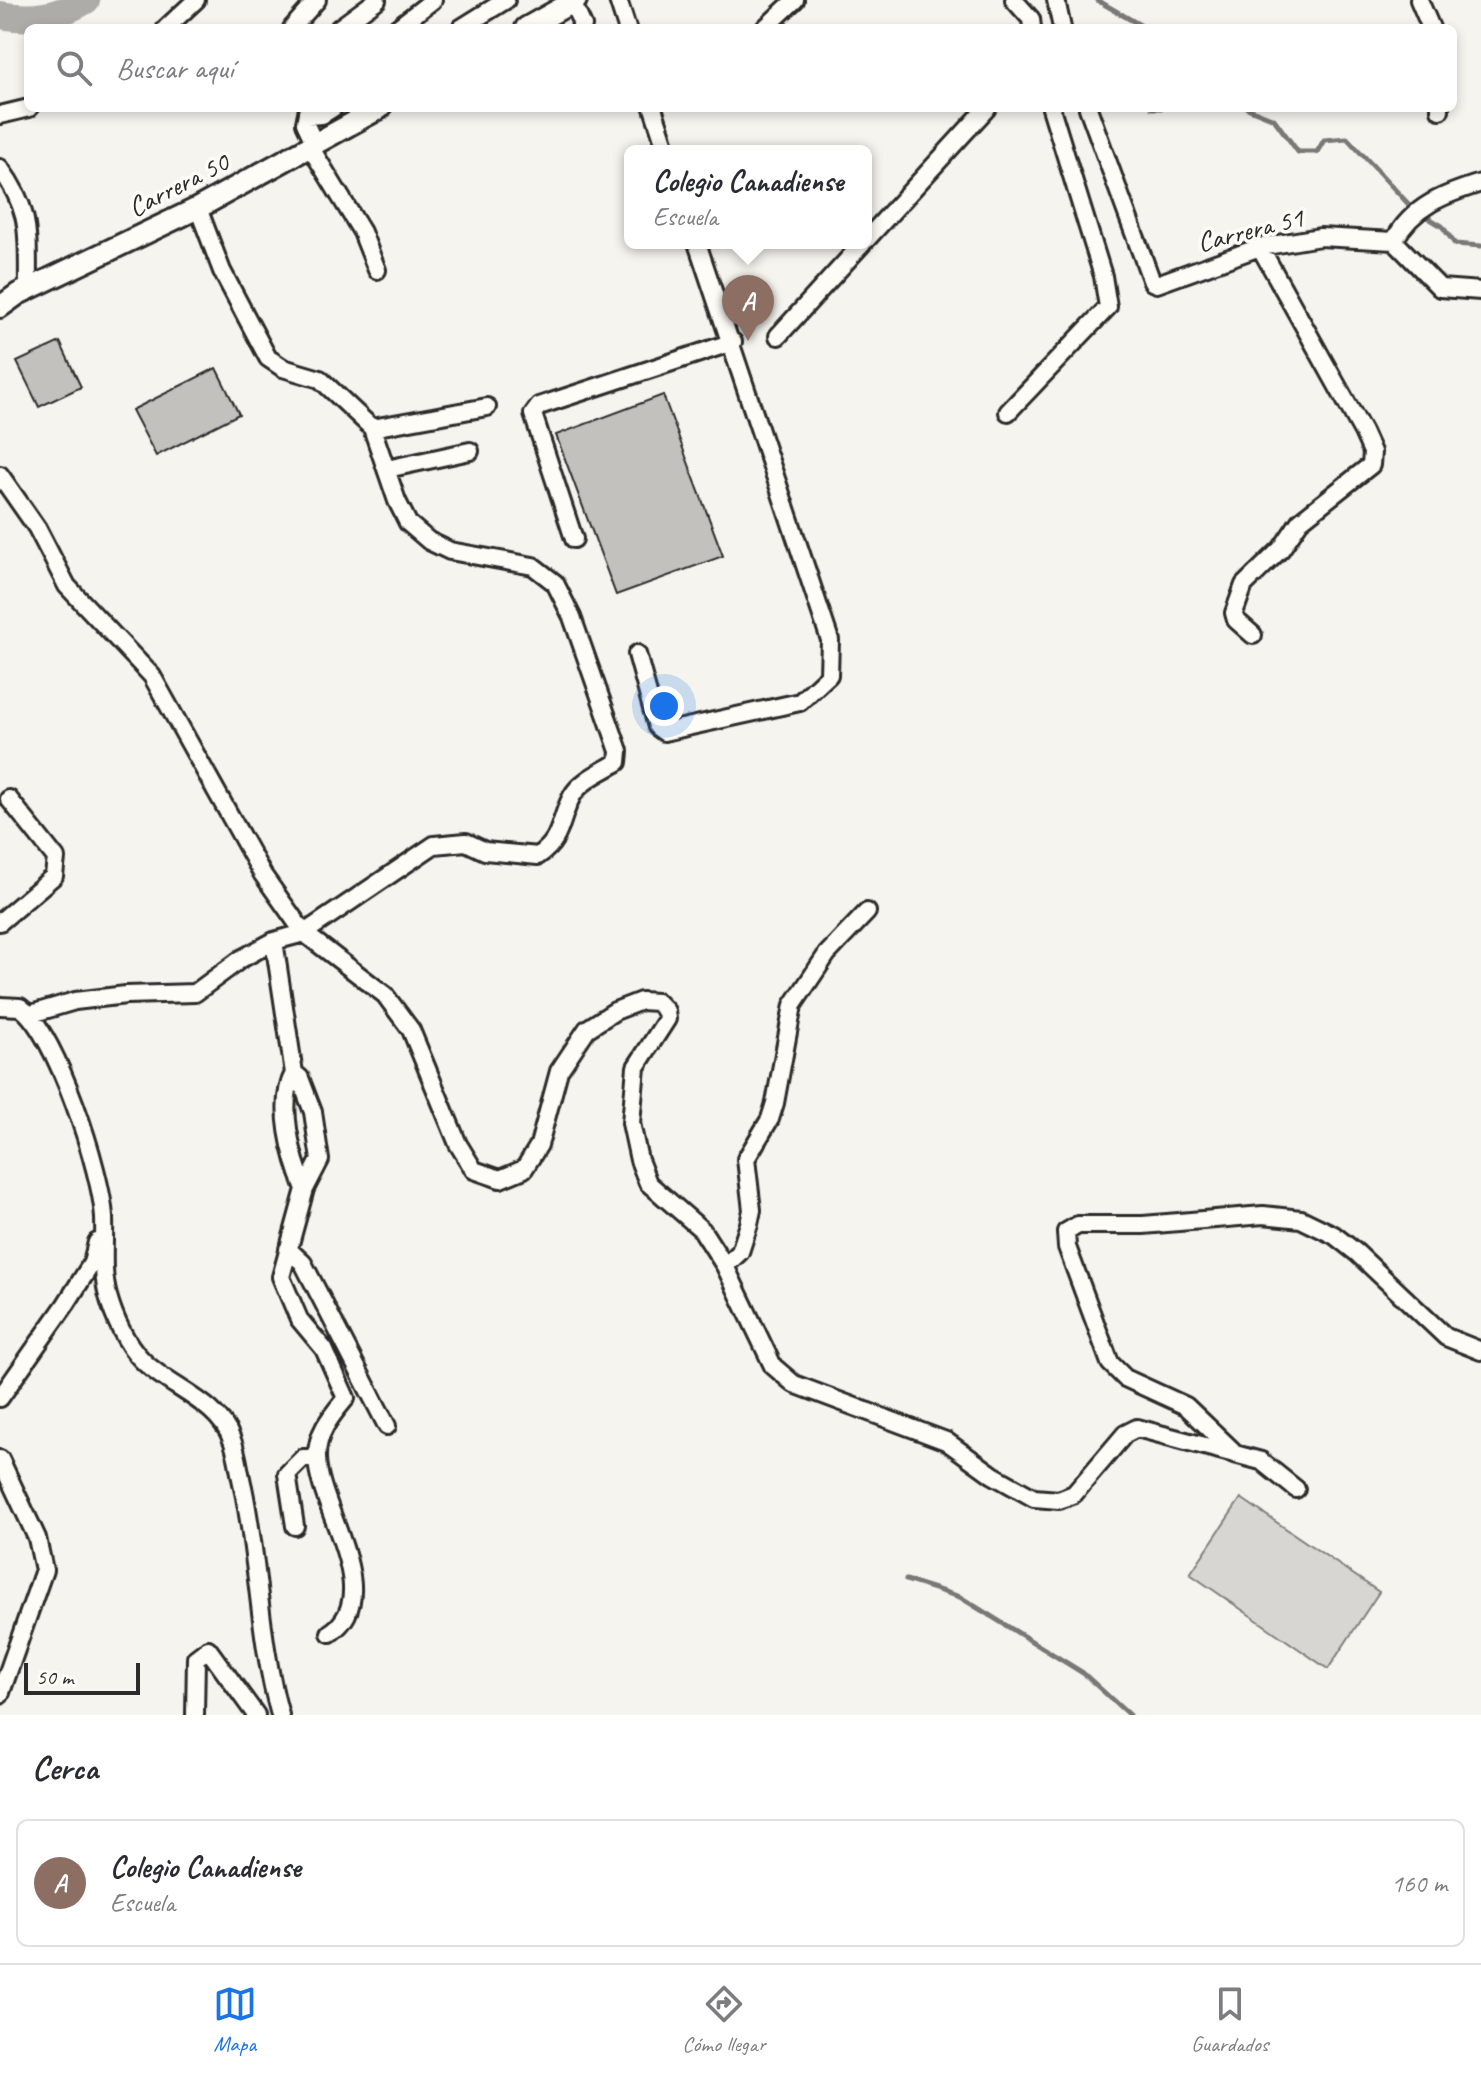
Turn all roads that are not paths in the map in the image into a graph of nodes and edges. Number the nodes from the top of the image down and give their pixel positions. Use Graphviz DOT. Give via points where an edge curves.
graph roads {
  1 [pos="196,0"];
  2 [pos="317,0"];
  3 [pos="377,0"];
  4 [pos="403,0"];
  5 [pos="433,0"];
  6 [pos="795,0"];
  7 [pos="1014,0"];
  8 [pos="1056,0"];
  9 [pos="1419,0"];
  10 [pos="574,1"];
  11 [pos="621,1"];
  12 [pos="499,2"];
  13 [pos="414,15"];
  14 [pos="170,24"];
  15 [pos="296,24"];
  16 [pos="344,24"];
  17 [pos="402,24"];
  18 [pos="467,24"];
  19 [pos="533,24"];
  20 [pos="581,24"];
  21 [pos="626,24"];
  22 [pos="769,24"];
  23 [pos="1032,24"];
  24 [pos="1061,24"];
  25 [pos="1429,24"];
  26 [pos="24,109"];
  27 [pos="327,112"];
  28 [pos="372,112"];
  29 [pos="654,112"];
  30 [pos="983,112"];
  31 [pos="1052,112"];
  32 [pos="1089,112"];
  33 [pos="304,114"];
  34 [pos="0,115"];
  35 [pos="312,144"];
  36 [pos="665,145"];
  37 [pos="0,168"];
  38 [pos="1481,183"];
  39 [pos="198,208"];
  40 [pos="872,234"];
  41 [pos="1394,241"];
  42 [pos="1260,247"];
  43 [pos="699,249"];
  44 [pos="859,249"];
  45 [pos="377,270"];
  46 [pos="28,289"];
  47 [pos="1481,291"];
  48 [pos="0,307"];
  49 [pos="778,336"];
  50 [pos="733,342"];
  51 [pos="487,407"];
  52 [pos="1008,412"];
  53 [pos="372,428"];
  54 [pos="470,451"];
  55 [pos="387,469"];
  56 [pos="0,475"];
  57 [pos="574,539"];
  58 [pos="1253,635"];
  59 [pos="637,654"];
  60 [pos="9,799"];
  61 [pos="867,912"];
  62 [pos="0,922"];
  63 [pos="304,933"];
  64 [pos="274,941"];
  65 [pos="0,1006"];
  66 [pos="31,1014"];
  67 [pos="294,1073"];
  68 [pos="305,1189"];
  69 [pos="104,1217"];
  70 [pos="288,1249"];
  71 [pos="725,1266"];
  72 [pos="1481,1351"];
  73 [pos="0,1398"];
  74 [pos="387,1426"];
  75 [pos="1233,1451"];
  76 [pos="317,1458"];
  77 [pos="0,1459"];
  78 [pos="1296,1489"];
  79 [pos="295,1526"];
  80 [pos="330,1633"];
  81 [pos="0,1695"];
  82 [pos="195,1715"];
  83 [pos="256,1715"];
  84 [pos="280,1715"];
  1 -- 14 [label="street"];
  2 -- 15 [label="street"];
  3 -- 16 [label="street"];
  4 -- 13 [label="street"];
  5 -- 13 [label="street"];
  6 -- 22 [label="street"];
  7 -- 23 [label="street"];
  8 -- 24 [label="street"];
  9 -- 25 [label="street"];
  10 -- 19 [label="main road"];
  10 -- 20 [label="street"];
  11 -- 21 [label="street"];
  12 -- 18 [label="street"];
  13 -- 17 [label="street"];
  26 -- 34 [label="street"];
  27 -- 33 [label="street"];
  28 -- 35 [label="main road, Carrera 50"];
  29 -- 36 [label="street"];
  30 -- 40 [label="street"];
  31 -- 52 [label="street" via="1108,307"];
  32 -- 42 [label="street, Carrera 51" via="1152,282"];
  33 -- 35 [label="street"];
  35 -- 39 [label="main road, Carrera 50"];
  35 -- 45 [label="street" via="362,232"];
  37 -- 46 [label="street" via="21,196 27,220"];
  38 -- 41 [label="street" via="1419,210"];
  39 -- 46 [label="main road, Carrera 50"];
  39 -- 53 [label="street" via="222,271 268,358 320,379"];
  41 -- 42 [label="street, Carrera 51" via="1320,237"];
  41 -- 47 [label="street" via="1440,288"];
  42 -- 58 [label="street" via="1372,452 1371,465 1300,521 1281,549 1244,585 1234,613"];
  43 -- 50 [label="street"];
  44 -- 49 [label="street"];
  46 -- 48 [label="main road, Carrera 50"];
  50 -- 57 [label="street" via="539,406 533,414"];
  50 -- 59 [label="street" via="830,640 829,675 800,702 664,732 657,727"];
  51 -- 53 [label="street"];
  53 -- 55 [label="street"];
  54 -- 55 [label="street"];
  55 -- 63 [label="street" via="408,523 429,541 450,551 533,566 555,583 572,617 619,751 618,762 573,795 560,835 538,856 485,851 466,842 434,845"];
  56 -- 63 [label="street" via="37,528 67,586 152,676 263,875"];
  60 -- 62 [label="street" via="56,858 57,867 54,876"];
  61 -- 71 [label="street" via="827,954 793,1005 775,1103 746,1159 749,1224 740,1252"];
  63 -- 64 [label="street"];
  63 -- 71 [label="street" via="385,995 411,1030 474,1170 500,1179 524,1169 539,1145 559,1071 587,1029 641,1001 657,1002 667,1019 636,1067 631,1123 639,1160 648,1183 702,1230"];
  64 -- 66 [label="street" via="195,993 88,1000"];
  64 -- 67 [label="street"];
  65 -- 66 [label="street" via="20,1007"];
  66 -- 69 [label="street" via="46,1038 92,1153"];
  67 -- 68 [label="street" via="289,1112 294,1162"];
  67 -- 68 [label="street" via="303,1084 320,1142 320,1160"];
  68 -- 70 [label="street"];
  69 -- 73 [label="street" via="92,1263"];
  69 -- 84 [label="street" via="107,1295 128,1341 142,1361 218,1416 232,1439 260,1587 268,1673"];
  70 -- 74 [label="street" via="303,1263"];
  70 -- 76 [label="street" via="281,1277 299,1319 324,1349 346,1391 322,1434"];
  71 -- 75 [label="street" via="773,1366 794,1384 946,1441 1034,1498 1059,1500 1074,1494 1125,1434 1137,1428"];
  72 -- 75 [label="street" via="1446,1337 1357,1253 1301,1219 1263,1215 1078,1225 1066,1232 1110,1363 1125,1378 1186,1406"];
  75 -- 78 [label="street" via="1261,1461"];
  76 -- 79 [label="street" via="303,1458 287,1474"];
  76 -- 80 [label="street" via="345,1552 352,1598 350,1615"];
  77 -- 81 [label="street" via="37,1538 44,1570"];
  82 -- 83 [label="street" via="196,1658 208,1649"];
}
